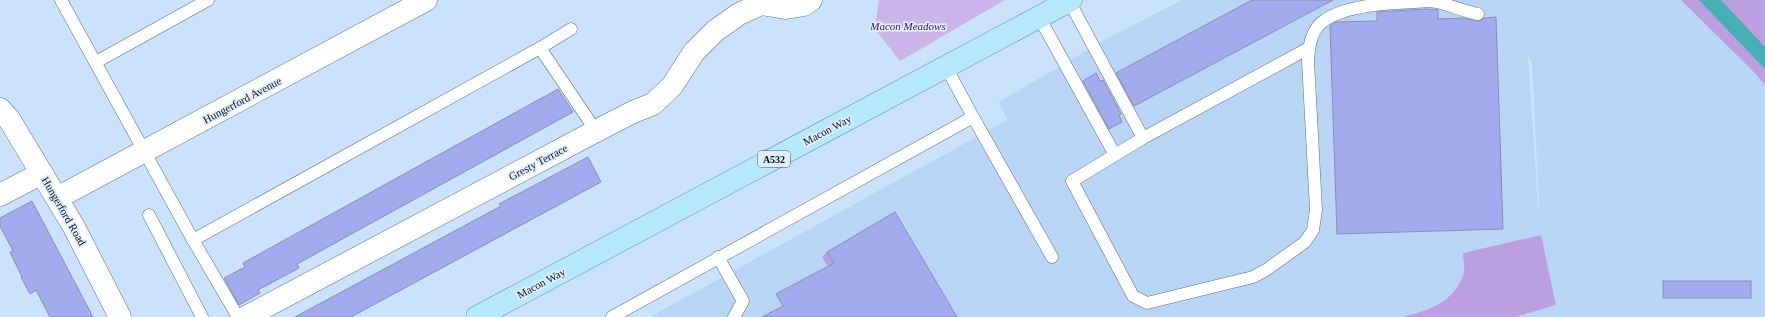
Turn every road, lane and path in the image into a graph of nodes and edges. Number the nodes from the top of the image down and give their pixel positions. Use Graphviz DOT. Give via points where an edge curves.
graph roads {
  1 [pos="61,0"];
  2 [pos="208,0"];
  3 [pos="426,0"];
  4 [pos="810,0"];
  5 [pos="1070,0"];
  6 [pos="1478,14"];
  7 [pos="1039,17"];
  8 [pos="571,29"];
  9 [pos="540,48"];
  10 [pos="1308,48"];
  11 [pos="96,62"];
  12 [pos="946,67"];
  13 [pos="0,109"];
  14 [pos="973,117"];
  15 [pos="596,131"];
  16 [pos="1143,138"];
  17 [pos="146,152"];
  18 [pos="1115,155"];
  19 [pos="42,173"];
  20 [pos="0,195"];
  21 [pos="57,198"];
  22 [pos="149,215"];
  23 [pos="193,240"];
  24 [pos="718,257"];
  25 [pos="1052,257"];
  26 [pos="120,317"];
  27 [pos="202,317"];
  28 [pos="238,317"];
  29 [pos="246,317"];
  30 [pos="477,317"];
  31 [pos="612,317"];
  32 [pos="734,317"];
  1 -- 11 [label="lane"];
  2 -- 11 [label="lane"];
  3 -- 17 [label="street, Hungerford Avenue"];
  4 -- 15 [label="street, Gresty Terrace" via="804,5 786,8 761,4 739,14 715,31 694,52 672,86 653,104"];
  5 -- 7 [label="main road, Macon Way / A532"];
  5 -- 16 [label="lane"];
  6 -- 10 [label="lane" via="1435,2 1376,4 1325,20 1313,34"];
  7 -- 12 [label="main road, Macon Way / A532"];
  7 -- 18 [label="lane"];
  8 -- 9 [label="lane"];
  9 -- 15 [label="lane"];
  9 -- 23 [label="lane"];
  10 -- 16 [label="lane"];
  10 -- 18 [label="lane" via="1316,210 1313,230 1305,242 1266,270 1252,277 1147,303 1133,296 1072,181"];
  11 -- 17 [label="lane"];
  12 -- 14 [label="lane"];
  12 -- 30 [label="main road, Macon Way / A532"];
  13 -- 19 [label="street, Hungerford Road" via="9,119"];
  14 -- 24 [label="lane"];
  14 -- 25 [label="lane"];
  15 -- 29 [label="street, Gresty Terrace"];
  16 -- 18 [label="lane"];
  17 -- 21 [label="street, Hungerford Avenue"];
  17 -- 23 [label="lane"];
  19 -- 20 [label="street"];
  19 -- 21 [label="street, Hungerford Road"];
  21 -- 26 [label="street, Hungerford Road"];
  22 -- 27 [label="lane"];
  23 -- 28 [label="lane"];
  24 -- 31 [label="lane"];
  24 -- 32 [label="lane" via="743,300"];
}
